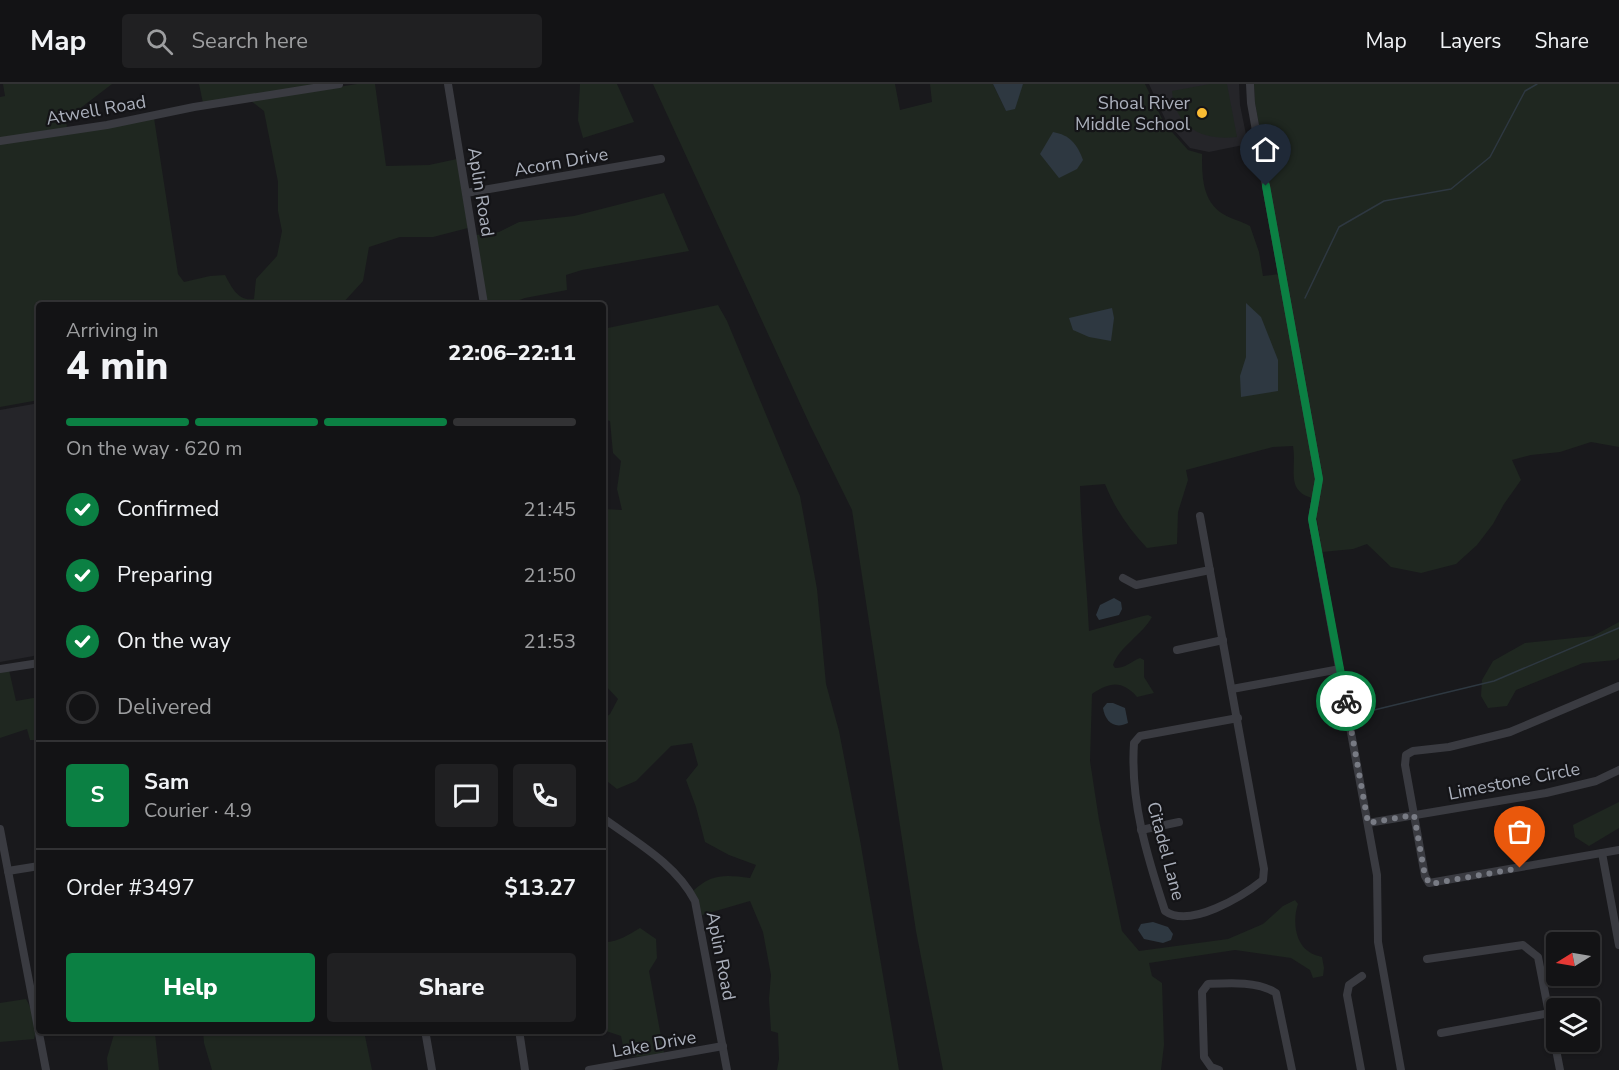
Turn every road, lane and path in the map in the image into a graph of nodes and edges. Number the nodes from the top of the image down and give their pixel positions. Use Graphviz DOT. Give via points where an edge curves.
graph roads {
  1 [pos="339,84"];
  2 [pos="448,84"];
  3 [pos="1250,84"];
  4 [pos="0,141"];
  5 [pos="661,159"];
  6 [pos="466,193"];
  7 [pos="484,302"];
  8 [pos="1200,516"];
  9 [pos="1210,570"];
  10 [pos="1123,578"];
  11 [pos="1223,640"];
  12 [pos="1177,650"];
  13 [pos="36,663"];
  14 [pos="0,669"];
  15 [pos="1340,669"];
  16 [pos="1619,686"];
  17 [pos="1232,689"];
  18 [pos="1238,718"];
  19 [pos="1619,770"];
  20 [pos="1414,815"];
  21 [pos="606,820"];
  22 [pos="1179,822"];
  23 [pos="1368,823"];
  24 [pos="0,829"];
  25 [pos="1141,830"];
  26 [pos="1,845"];
  27 [pos="1619,850"];
  28 [pos="1602,854"];
  29 [pos="36,867"];
  30 [pos="8,872"];
  31 [pos="1617,928"];
  32 [pos="1619,945"];
  33 [pos="1427,958"];
  34 [pos="1362,976"];
  35 [pos="1547,998"];
  36 [pos="1546,1014"];
  37 [pos="36,1018"];
  38 [pos="1441,1033"];
  39 [pos="39,1034"];
  40 [pos="426,1034"];
  41 [pos="520,1034"];
  42 [pos="723,1046"];
  43 [pos="1557,1052"];
  44 [pos="46,1070"];
  45 [pos="432,1070"];
  46 [pos="525,1070"];
  47 [pos="593,1070"];
  48 [pos="727,1070"];
  49 [pos="1219,1070"];
  50 [pos="1292,1070"];
  51 [pos="1361,1070"];
  52 [pos="1401,1070"];
  53 [pos="1560,1070"];
  1 -- 4 [label="street, Atwell Road"];
  2 -- 6 [label="street, Aplin Road"];
  3 -- 15 [label="street" via="1319,479 1312,519"];
  5 -- 6 [label="street, Acorn Drive"];
  6 -- 7 [label="street, Aplin Road"];
  8 -- 9 [label="street, Citadel Lane"];
  9 -- 10 [label="street" via="1136,585"];
  9 -- 11 [label="street, Citadel Lane"];
  11 -- 12 [label="street"];
  11 -- 17 [label="street, Citadel Lane"];
  13 -- 14 [label="street"];
  15 -- 17 [label="street"];
  15 -- 23 [label="street"];
  16 -- 20 [label="street" via="1510,732 1406,755 1404,765"];
  17 -- 18 [label="street, Citadel Lane"];
  18 -- 25 [label="street, Citadel Lane" via="1140,736 1134,743 1136,811"];
  18 -- 25 [label="street, Citadel Lane" via="1263,880 1218,907 1188,916 1171,915 1165,911"];
  19 -- 20 [label="street, Limestone Circle" via="1596,781 1546,793"];
  20 -- 23 [label="street, Limestone Circle"];
  20 -- 28 [label="street" via="1425,876 1430,884"];
  21 -- 42 [label="street, Aplin Road" via="670,868 689,891 698,911"];
  22 -- 25 [label="street"];
  23 -- 52 [label="street" via="1377,875 1378,942"];
  24 -- 26 [label="street"];
  26 -- 30 [label="street"];
  27 -- 28 [label="street"];
  28 -- 31 [label="street"];
  29 -- 30 [label="street"];
  30 -- 37 [label="street"];
  31 -- 32 [label="street"];
  33 -- 35 [label="street" via="1523,945 1538,957"];
  34 -- 51 [label="street" via="1349,985 1347,995"];
  36 -- 38 [label="street"];
  39 -- 44 [label="street"];
  40 -- 45 [label="street"];
  41 -- 46 [label="street"];
  42 -- 47 [label="street, Lake Drive"];
  42 -- 48 [label="street, Aplin Road"];
  43 -- 53 [label="street"];
  49 -- 50 [label="street" via="1204,1057 1202,992 1208,984 1227,983 1268,987 1276,993"];
}
